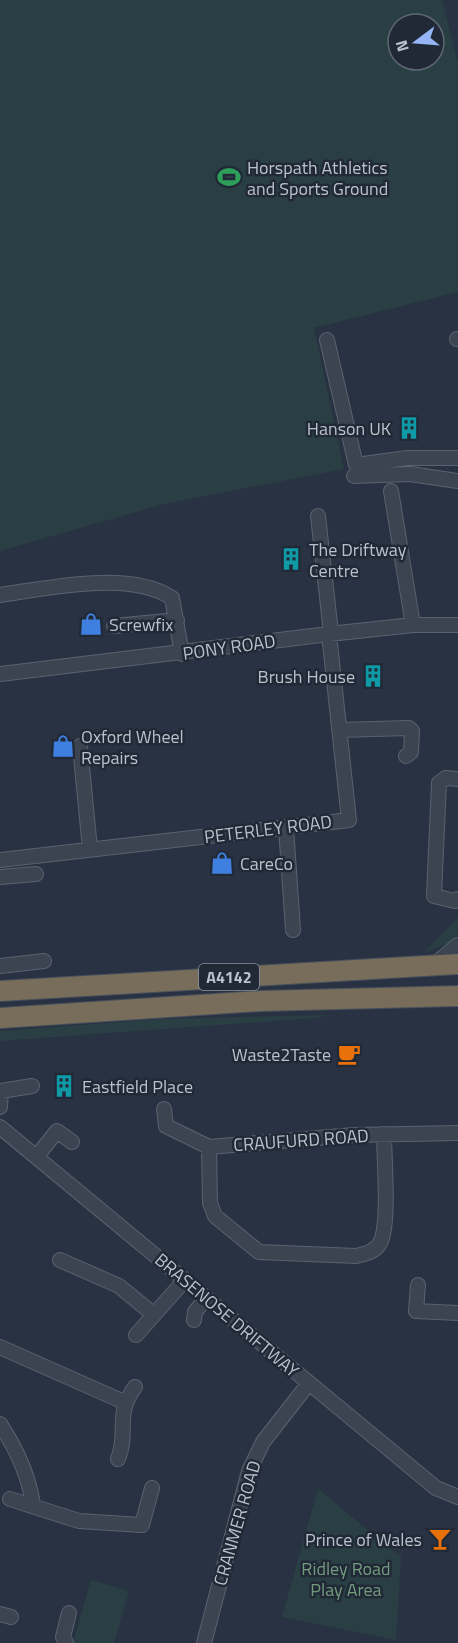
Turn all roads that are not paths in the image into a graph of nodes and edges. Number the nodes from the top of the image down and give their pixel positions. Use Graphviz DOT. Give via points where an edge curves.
graph roads {
  1 [pos="327,340"];
  2 [pos="458,458"];
  3 [pos="354,476"];
  4 [pos="458,481"];
  5 [pos="391,491"];
  6 [pos="318,516"];
  7 [pos="0,595"];
  8 [pos="177,620"];
  9 [pos="413,625"];
  10 [pos="458,625"];
  11 [pos="114,627"];
  12 [pos="330,634"];
  13 [pos="182,654"];
  14 [pos="0,674"];
  15 [pos="340,730"];
  16 [pos="80,746"];
  17 [pos="406,756"];
  18 [pos="458,779"];
  19 [pos="286,827"];
  20 [pos="90,849"];
  21 [pos="0,860"];
  22 [pos="36,874"];
  23 [pos="0,877"];
  24 [pos="458,899"];
  25 [pos="293,930"];
  26 [pos="458,945"];
  27 [pos="44,961"];
  28 [pos="458,964"];
  29 [pos="434,965"];
  30 [pos="0,966"];
  31 [pos="0,991"];
  32 [pos="458,996"];
  33 [pos="0,1018"];
  34 [pos="32,1086"];
  35 [pos="1,1089"];
  36 [pos="0,1107"];
  37 [pos="164,1109"];
  38 [pos="2,1133"];
  39 [pos="458,1133"];
  40 [pos="384,1134"];
  41 [pos="72,1142"];
  42 [pos="209,1147"];
  43 [pos="37,1156"];
  44 [pos="60,1260"];
  45 [pos="184,1281"];
  46 [pos="418,1285"];
  47 [pos="206,1298"];
  48 [pos="458,1313"];
  49 [pos="153,1314"];
  50 [pos="194,1320"];
  51 [pos="136,1335"];
  52 [pos="0,1347"];
  53 [pos="309,1383"];
  54 [pos="135,1387"];
  55 [pos="124,1402"];
  56 [pos="0,1424"];
  57 [pos="118,1459"];
  58 [pos="152,1488"];
  59 [pos="458,1497"];
  60 [pos="10,1499"];
  61 [pos="33,1506"];
  62 [pos="69,1613"];
  63 [pos="66,1643"];
  64 [pos="204,1643"];
  1 -- 2 [label="street" via="356,465 407,458"];
  3 -- 4 [label="street" via="410,474"];
  5 -- 9 [label="street"];
  6 -- 12 [label="street, PETERLEY ROAD"];
  7 -- 8 [label="street" via="97,581 162,591 172,598"];
  8 -- 11 [label="street"];
  8 -- 13 [label="street"];
  9 -- 10 [label="street, PONY ROAD"];
  9 -- 12 [label="street, PONY ROAD"];
  12 -- 13 [label="street, PONY ROAD"];
  12 -- 15 [label="street, PETERLEY ROAD"];
  13 -- 14 [label="street, PONY ROAD"];
  15 -- 17 [label="street" via="409,728 411,752"];
  15 -- 19 [label="street, PETERLEY ROAD" via="349,820"];
  16 -- 20 [label="street"];
  18 -- 24 [label="street" via="446,778 439,783 434,896"];
  19 -- 20 [label="street, PETERLEY ROAD"];
  19 -- 25 [label="street"];
  20 -- 21 [label="street, PETERLEY ROAD"];
  22 -- 23 [label="street"];
  26 -- 29 [label="street"];
  27 -- 30 [label="street"];
  28 -- 29 [label="highway, A4142"];
  29 -- 31 [label="highway, A4142"];
  32 -- 33 [label="highway, A4142" via="261,1001"];
  34 -- 35 [label="street"];
  35 -- 36 [label="street"];
  37 -- 42 [label="street, CRAUFURD ROAD" via="166,1126"];
  38 -- 43 [label="street, BRASENOSE DRIFTWAY"];
  39 -- 40 [label="street, CRAUFURD ROAD"];
  40 -- 42 [label="street, CRAUFURD ROAD"];
  40 -- 42 [label="street" via="385,1228 380,1244 370,1253 356,1256 259,1252 215,1216 210,1203"];
  41 -- 43 [label="street" via="57,1131"];
  43 -- 45 [label="street, BRASENOSE DRIFTWAY"];
  44 -- 49 [label="street" via="119,1286"];
  45 -- 47 [label="street, BRASENOSE DRIFTWAY"];
  45 -- 49 [label="street"];
  46 -- 48 [label="street" via="416,1311"];
  47 -- 50 [label="street"];
  47 -- 53 [label="street, BRASENOSE DRIFTWAY"];
  49 -- 51 [label="street"];
  52 -- 55 [label="street"];
  53 -- 59 [label="street, BRASENOSE DRIFTWAY" via="436,1488"];
  53 -- 64 [label="street, CRANMER ROAD" via="263,1442 249,1471"];
  54 -- 55 [label="street"];
  55 -- 57 [label="street"];
  56 -- 61 [label="street" via="14,1444 30,1483"];
  58 -- 61 [label="street" via="142,1525 79,1521"];
  60 -- 61 [label="street"];
  62 -- 63 [label="street" via="63,1637"];
}
